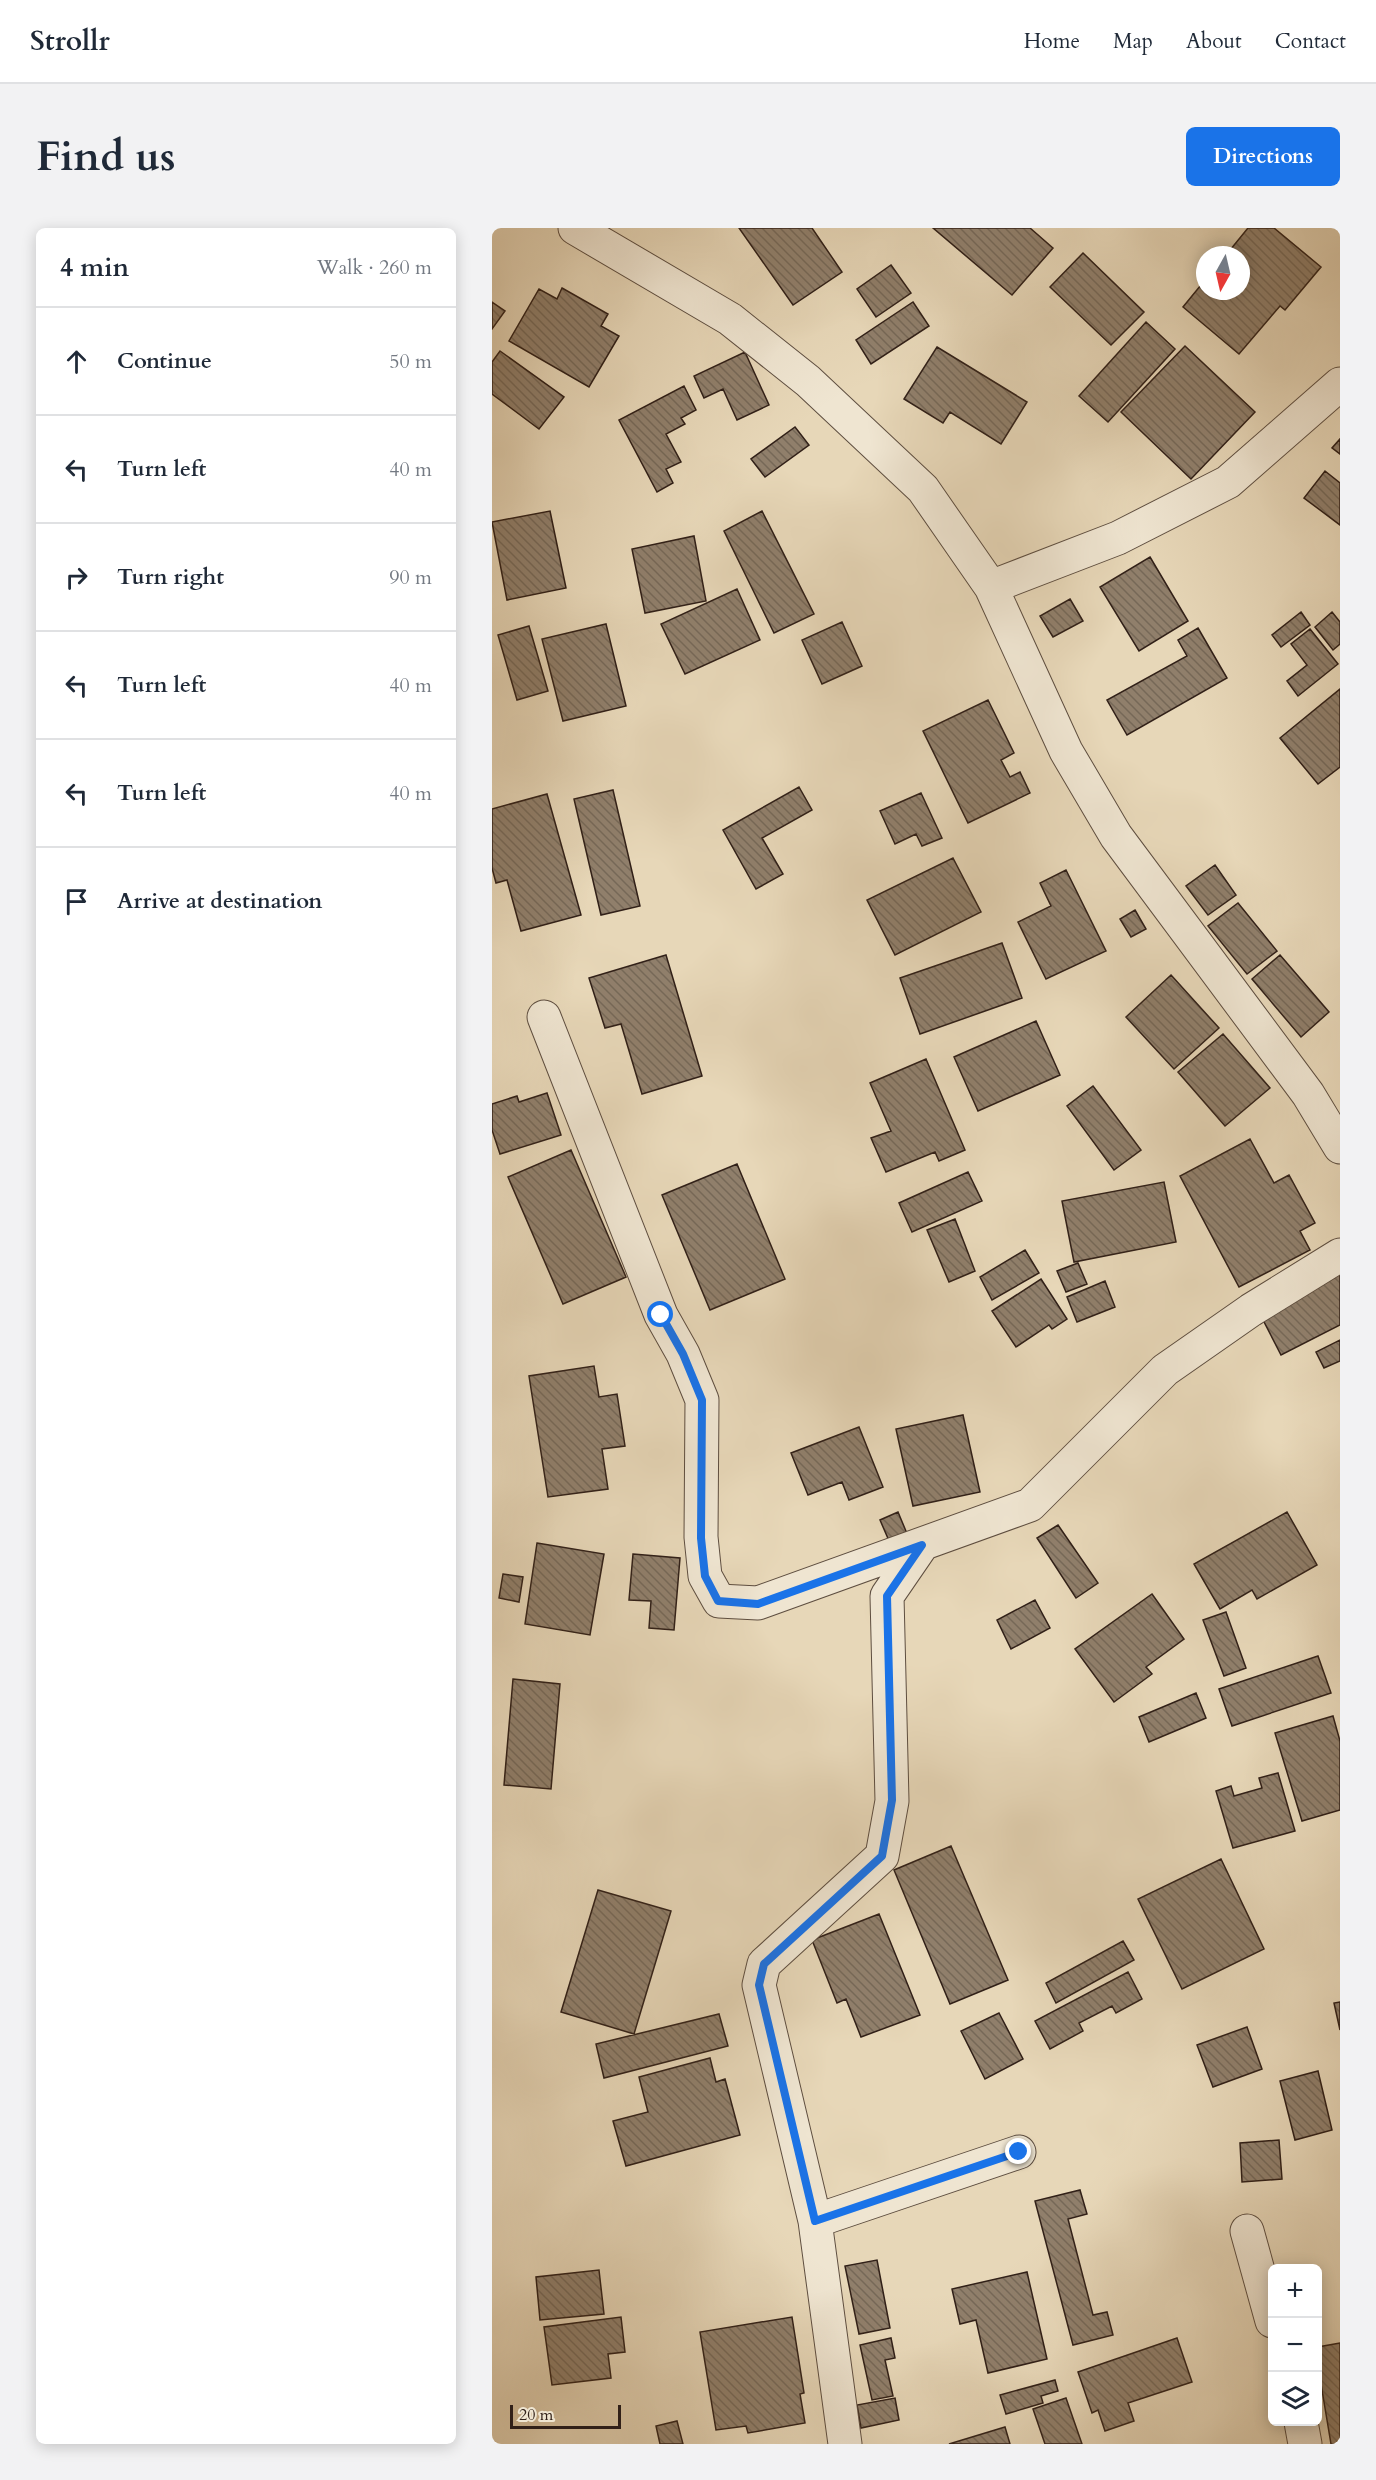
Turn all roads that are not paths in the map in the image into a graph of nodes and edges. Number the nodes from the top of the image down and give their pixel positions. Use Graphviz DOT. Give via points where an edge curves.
graph roads {
  1 [pos="575,228"];
  2 [pos="1340,384"];
  3 [pos="991,587"];
  4 [pos="544,1017"];
  5 [pos="1340,1147"];
  6 [pos="1340,1255"];
  7 [pos="922,1545"];
  8 [pos="1019,2152"];
  9 [pos="815,2221"];
  10 [pos="1247,2231"];
  11 [pos="1271,2318"];
  12 [pos="1302,2426"];
  13 [pos="845,2444"];
  14 [pos="1305,2444"];
  1 -- 3 [label="street" via="730,319 808,381 923,489"];
  2 -- 3 [label="street" via="1228,482 1118,538"];
  3 -- 5 [label="street" via="1066,751 1116,836 1308,1094"];
  4 -- 7 [label="street" via="661,1315 702,1400 701,1538 705,1576 718,1601 758,1604"];
  6 -- 7 [label="street" via="1165,1370 1030,1505"];
  7 -- 9 [label="street" via="887,1596 892,1800 882,1856 764,1964 759,1985"];
  8 -- 9 [label="street"];
  9 -- 13 [label="street"];
  10 -- 11 [label="street"];
  12 -- 14 [label="street"];
}
